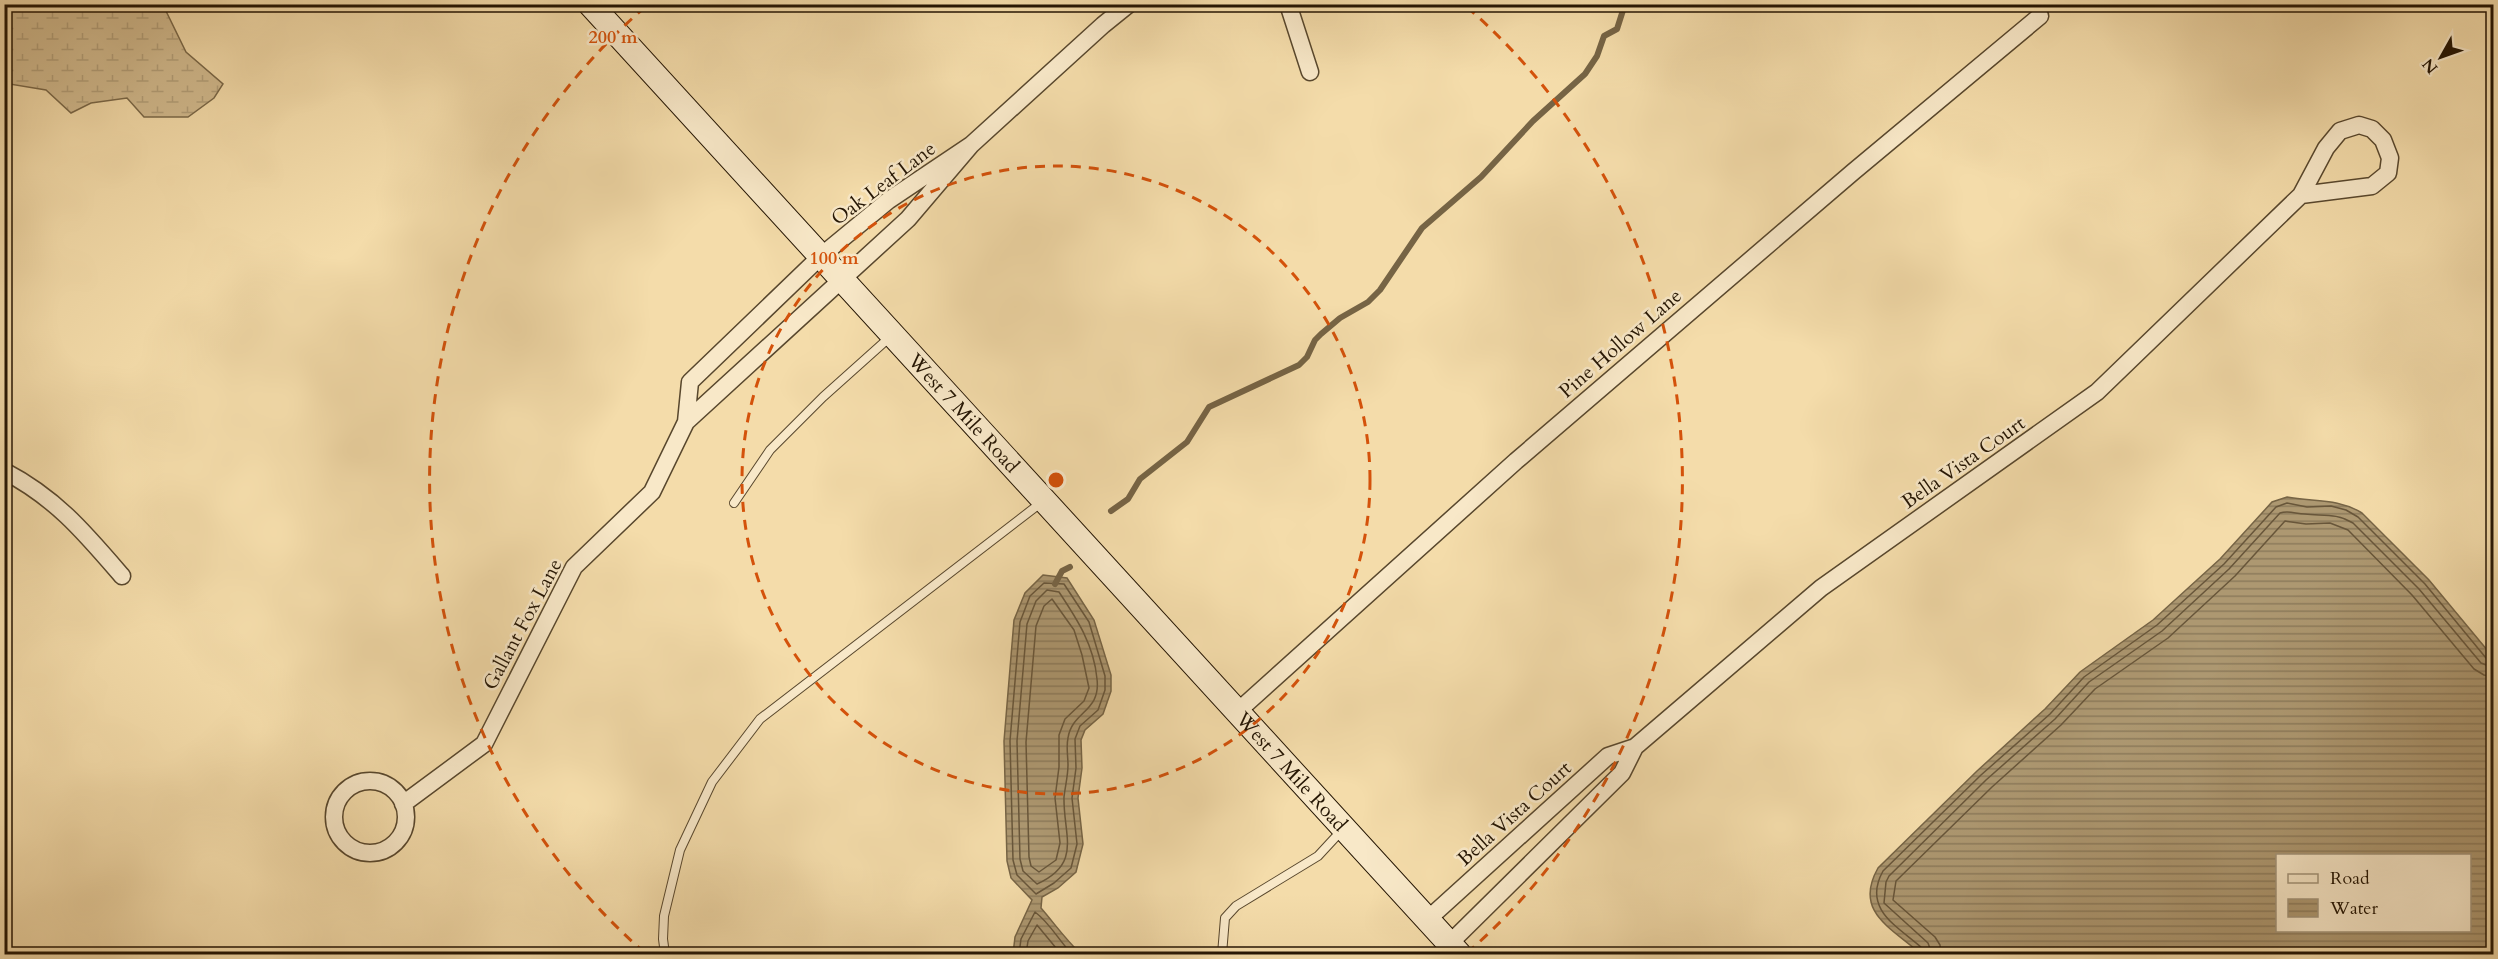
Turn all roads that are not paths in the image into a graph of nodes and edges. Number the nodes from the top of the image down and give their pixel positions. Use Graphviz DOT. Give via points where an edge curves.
graph roads {
  1 [pos="590,4"];
  2 [pos="1129,4"];
  3 [pos="1288,4"];
  4 [pos="2040,16"];
  5 [pos="1310,72"];
  6 [pos="971,145"];
  7 [pos="2301,195"];
  8 [pos="821,256"];
  9 [pos="842,279"];
  10 [pos="893,334"];
  11 [pos="686,422"];
  12 [pos="4,471"];
  13 [pos="1044,500"];
  14 [pos="734,504"];
  15 [pos="122,576"];
  16 [pos="1237,712"];
  17 [pos="1635,747"];
  18 [pos="403,804"];
  19 [pos="1530,827"];
  20 [pos="1344,828"];
  21 [pos="1548,846"];
  22 [pos="1427,920"];
  23 [pos="1454,949"];
  24 [pos="665,954"];
  25 [pos="1222,954"];
  1 -- 8 [label="street, West 7 Mile Road"];
  2 -- 6 [label="street, Oak Leaf Lane"];
  3 -- 5 [label="street"];
  4 -- 16 [label="street, Pine Hollow Lane" via="1516,460"];
  6 -- 8 [label="street, Oak Leaf Lane" via="889,200"];
  6 -- 9 [label="street, Oak Leaf Lane" via="908,219"];
  7 -- 7 [label="street, Bella Vista Court" via="2372,186 2388,173 2390,158 2383,140 2372,129 2359,125 2340,131 2326,148"];
  7 -- 17 [label="street, Bella Vista Court" via="2097,392 1821,588"];
  8 -- 9 [label="street, West 7 Mile Road"];
  8 -- 11 [label="street, Gallant Fox Lane" via="690,382"];
  9 -- 10 [label="street, West 7 Mile Road"];
  9 -- 11 [label="street, Gallant Fox Lane"];
  10 -- 13 [label="street, West 7 Mile Road"];
  10 -- 14 [label="lane" via="770,450"];
  11 -- 18 [label="street, Gallant Fox Lane" via="652,492 574,567 484,744"];
  12 -- 15 [label="street" via="61,508"];
  13 -- 16 [label="street, West 7 Mile Road"];
  13 -- 24 [label="lane" via="760,719 712,782 680,850 664,916"];
  16 -- 20 [label="street, West 7 Mile Road"];
  17 -- 19 [label="street, Bella Vista Court" via="1608,756"];
  17 -- 21 [label="street, Bella Vista Court" via="1622,773"];
  18 -- 18 [label="street" via="398,794 379,782 356,784 344,793 335,808 336,831 353,849 378,853 398,840 404,829"];
  19 -- 21 [label="street"];
  19 -- 22 [label="street, Bella Vista Court"];
  20 -- 22 [label="street, West 7 Mile Road"];
  20 -- 25 [label="lane" via="1318,856 1236,906 1225,918"];
  21 -- 23 [label="street, Bella Vista Court"];
  22 -- 23 [label="street, West 7 Mile Road"];
}
